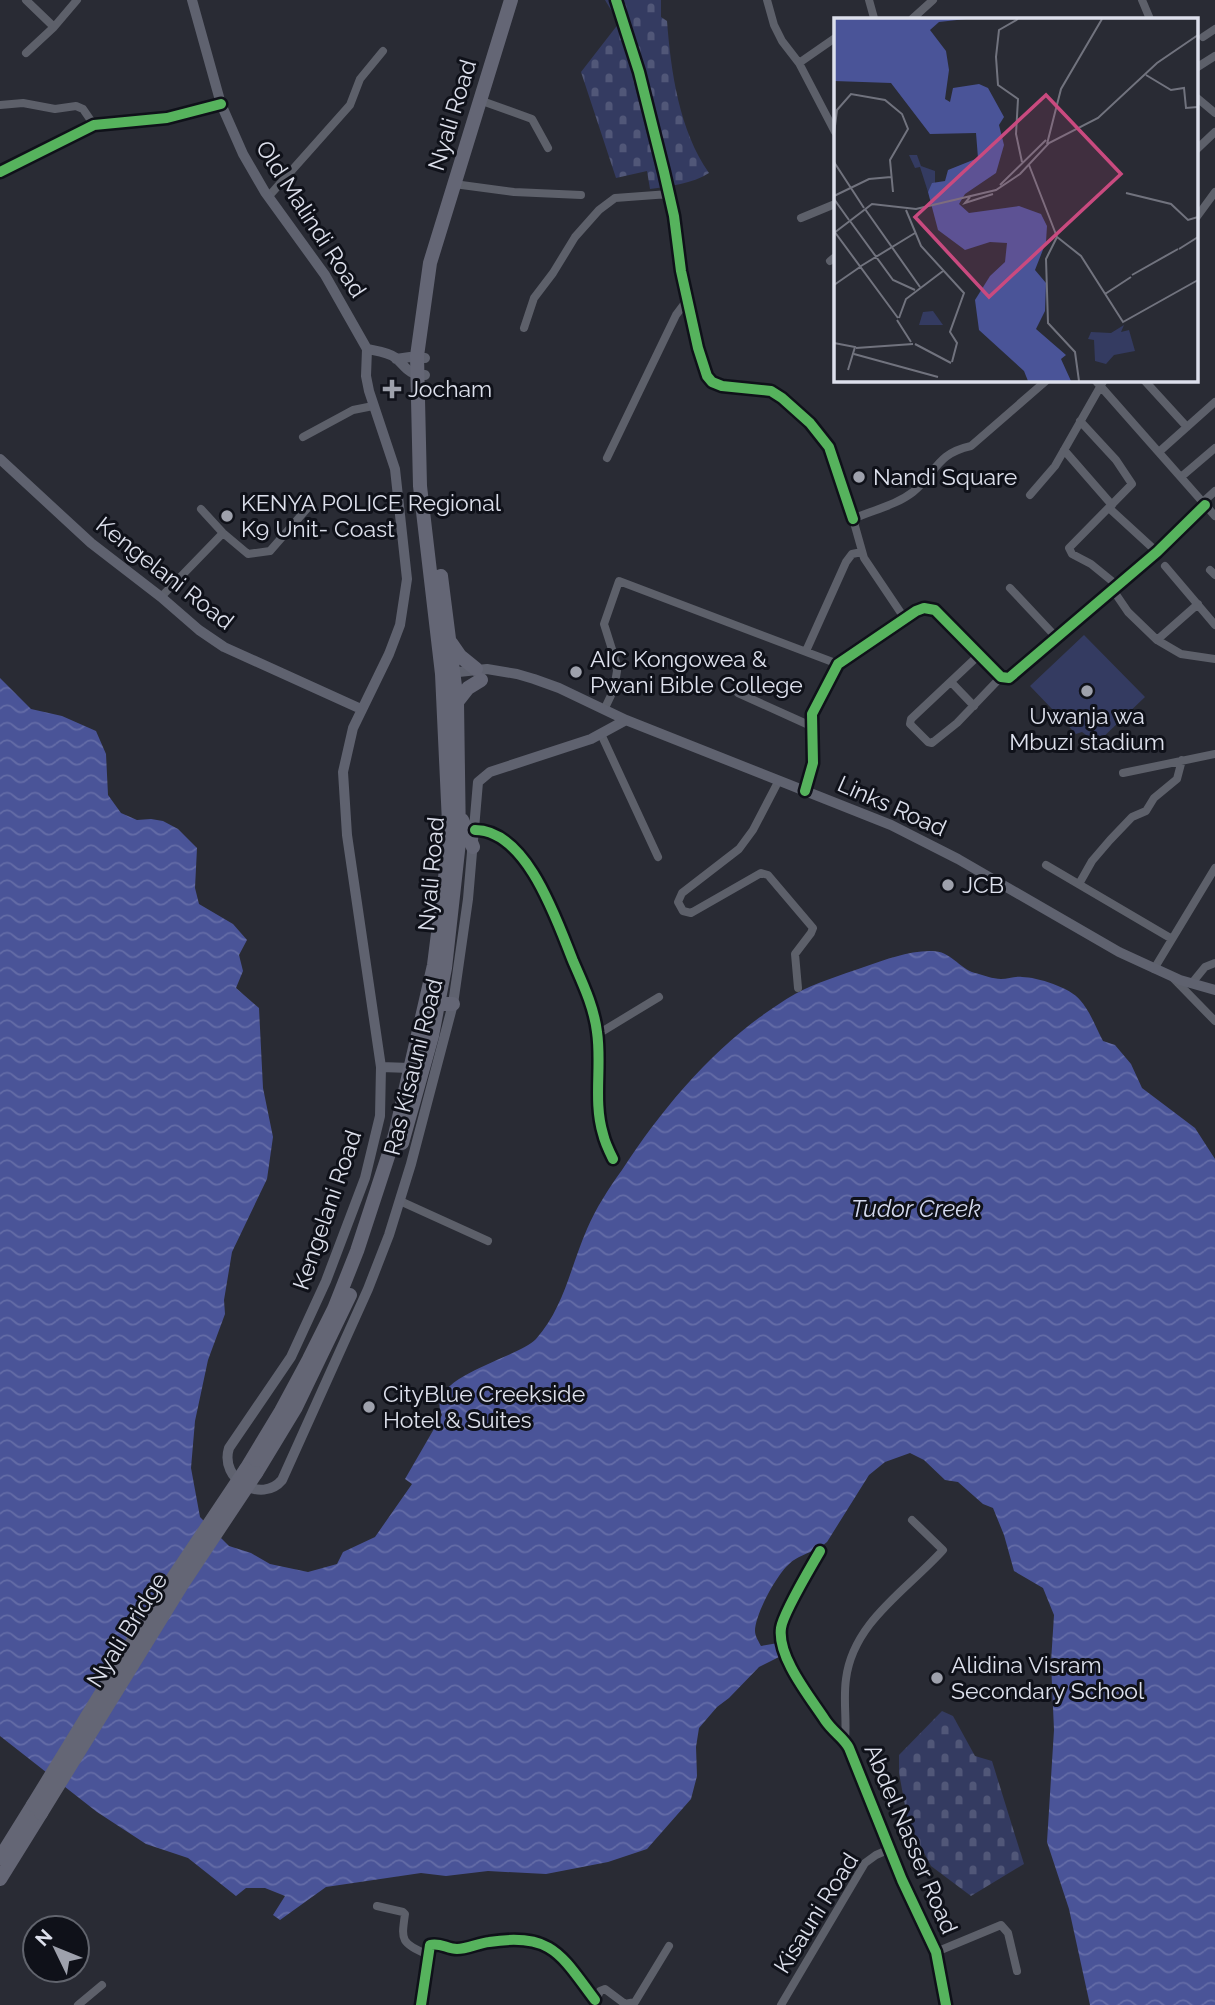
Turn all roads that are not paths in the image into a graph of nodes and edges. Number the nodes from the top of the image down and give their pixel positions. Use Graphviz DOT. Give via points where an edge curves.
graph roads {
  1 [pos="26,0"];
  2 [pos="77,0"];
  3 [pos="192,0"];
  4 [pos="511,0"];
  5 [pos="616,0"];
  6 [pos="767,0"];
  7 [pos="869,0"];
  8 [pos="933,0"];
  9 [pos="1142,0"];
  10 [pos="874,18"];
  11 [pos="913,18"];
  12 [pos="1150,18"];
  13 [pos="54,27"];
  14 [pos="1215,29"];
  15 [pos="1203,37"];
  16 [pos="834,39"];
  17 [pos="383,51"];
  18 [pos="26,53"];
  19 [pos="1215,56"];
  20 [pos="799,63"];
  21 [pos="1198,67"];
  22 [pos="1198,99"];
  23 [pos="482,101"];
  24 [pos="221,104"];
  25 [pos="0,105"];
  26 [pos="1215,113"];
  27 [pos="94,125"];
  28 [pos="834,130"];
  29 [pos="1214,134"];
  30 [pos="548,148"];
  31 [pos="1198,148"];
  32 [pos="0,172"];
  33 [pos="454,184"];
  34 [pos="1215,192"];
  35 [pos="669,194"];
  36 [pos="581,195"];
  37 [pos="269,196"];
  38 [pos="834,204"];
  39 [pos="1198,215"];
  40 [pos="801,218"];
  41 [pos="688,299"];
  42 [pos="524,328"];
  43 [pos="367,349"];
  44 [pos="421,357"];
  45 [pos="396,359"];
  46 [pos="421,375"];
  47 [pos="1045,382"];
  48 [pos="1100,382"];
  49 [pos="1146,382"];
  50 [pos="1215,402"];
  51 [pos="373,406"];
  52 [pos="1080,421"];
  53 [pos="1187,427"];
  54 [pos="303,437"];
  55 [pos="1215,448"];
  56 [pos="1064,450"];
  57 [pos="1160,451"];
  58 [pos="607,458"];
  59 [pos="0,459"];
  60 [pos="1181,477"];
  61 [pos="1215,491"];
  62 [pos="1030,495"];
  63 [pos="1204,504"];
  64 [pos="311,505"];
  65 [pos="1110,507"];
  66 [pos="201,509"];
  67 [pos="1215,516"];
  68 [pos="853,519"];
  69 [pos="223,533"];
  70 [pos="862,552"];
  71 [pos="1157,552"];
  72 [pos="1165,566"];
  73 [pos="1115,588"];
  74 [pos="1010,589"];
  75 [pos="161,597"];
  76 [pos="1198,604"];
  77 [pos="905,619"];
  78 [pos="1215,625"];
  79 [pos="1056,637"];
  80 [pos="1157,640"];
  81 [pos="450,641"];
  82 [pos="806,651"];
  83 [pos="979,655"];
  84 [pos="1215,659"];
  85 [pos="838,664"];
  86 [pos="479,674"];
  87 [pos="1001,677"];
  88 [pos="448,679"];
  89 [pos="951,682"];
  90 [pos="738,693"];
  91 [pos="457,702"];
  92 [pos="974,706"];
  93 [pos="361,709"];
  94 [pos="609,712"];
  95 [pos="625,720"];
  96 [pos="811,726"];
  97 [pos="604,732"];
  98 [pos="1215,754"];
  99 [pos="1182,760"];
  100 [pos="1123,773"];
  101 [pos="778,782"];
  102 [pos="804,791"];
  103 [pos="459,812"];
  104 [pos="475,830"];
  105 [pos="473,847"];
  106 [pos="659,857"];
  107 [pos="1046,865"];
  108 [pos="1215,868"];
  109 [pos="1079,884"];
  110 [pos="1172,939"];
  111 [pos="1215,963"];
  112 [pos="1154,969"];
  113 [pos="1172,976"];
  114 [pos="1192,984"];
  115 [pos="798,988"];
  116 [pos="1215,990"];
  117 [pos="659,997"];
  118 [pos="446,1004"];
  119 [pos="1215,1021"];
  120 [pos="597,1034"];
  121 [pos="382,1067"];
  122 [pos="410,1068"];
  123 [pos="613,1159"];
  124 [pos="400,1200"];
  125 [pos="488,1241"];
  126 [pos="251,1471"];
  127 [pos="282,1480"];
  128 [pos="912,1520"];
  129 [pos="820,1551"];
  130 [pos="845,1740"];
  131 [pos="37,1809"];
  132 [pos="890,1849"];
  133 [pos="0,1858"];
  134 [pos="0,1879"];
  135 [pos="377,1906"];
  136 [pos="669,1946"];
  137 [pos="936,1952"];
  138 [pos="428,1955"];
  139 [pos="1017,1971"];
  140 [pos="102,1985"];
  141 [pos="595,2003"];
  142 [pos="78,2005"];
  143 [pos="421,2005"];
  144 [pos="781,2005"];
  145 [pos="946,2005"];
  1 -- 13 [label="street"];
  2 -- 13 [label="street"];
  3 -- 24 [label="main road, Old Malindi Road"];
  4 -- 23 [label="highway, Nyali Road"];
  5 -- 35 [label="street"];
  6 -- 20 [label="street" via="782,41"];
  7 -- 10 [label="street"];
  8 -- 11 [label="street"];
  9 -- 12 [label="street"];
  13 -- 18 [label="street"];
  14 -- 15 [label="street"];
  16 -- 20 [label="street"];
  17 -- 37 [label="street" via="360,79 350,105"];
  19 -- 21 [label="street"];
  20 -- 28 [label="street"];
  22 -- 26 [label="street"];
  23 -- 30 [label="street" via="532,120"];
  23 -- 33 [label="highway, Nyali Road"];
  24 -- 27 [label="street" via="167,117"];
  24 -- 37 [label="main road, Old Malindi Road" via="243,154"];
  25 -- 27 [label="street" via="76,106"];
  27 -- 32 [label="street"];
  29 -- 31 [label="street"];
  33 -- 36 [label="street"];
  33 -- 44 [label="highway, Nyali Road" via="437,244"];
  34 -- 39 [label="street"];
  35 -- 41 [label="street"];
  35 -- 42 [label="street" via="615,198 599,210 534,298"];
  37 -- 43 [label="main road, Old Malindi Road" via="325,275"];
  38 -- 40 [label="street"];
  41 -- 58 [label="street"];
  41 -- 68 [label="street" via="707,376 722,386 771,391 810,423 830,447"];
  43 -- 45 [label="main road"];
  43 -- 51 [label="main road, Kengelani Road" via="366,376"];
  44 -- 45 [label="main road"];
  44 -- 46 [label="highway, Nyali Road"];
  45 -- 46 [label="main road" via="403,368"];
  46 -- 81 [label="highway, Nyali Road" via="428,484"];
  46 -- 88 [label="highway, Nyali Road" via="420,486"];
  47 -- 68 [label="street" via="971,446 947,454 913,492"];
  48 -- 52 [label="street"];
  48 -- 57 [label="street"];
  49 -- 53 [label="street"];
  50 -- 53 [label="street"];
  51 -- 54 [label="street" via="353,410"];
  51 -- 93 [label="main road, Kengelani Road" via="395,469 407,579 400,625"];
  52 -- 56 [label="street"];
  52 -- 65 [label="street" via="1131,482"];
  53 -- 57 [label="street"];
  55 -- 60 [label="street"];
  56 -- 62 [label="street"];
  56 -- 65 [label="street"];
  57 -- 60 [label="street"];
  59 -- 75 [label="main road, Kengelani Road" via="91,543"];
  60 -- 63 [label="street"];
  61 -- 63 [label="street"];
  63 -- 67 [label="street"];
  63 -- 71 [label="street"];
  64 -- 69 [label="street" via="270,551 248,554"];
  65 -- 71 [label="street"];
  65 -- 73 [label="street" via="1069,548"];
  66 -- 69 [label="street"];
  68 -- 70 [label="street"];
  69 -- 75 [label="street"];
  70 -- 77 [label="street"];
  70 -- 82 [label="street" via="852,554 846,562"];
  71 -- 73 [label="street"];
  72 -- 76 [label="street"];
  73 -- 79 [label="street"];
  73 -- 80 [label="street" via="1128,612"];
  74 -- 79 [label="street"];
  75 -- 93 [label="main road, Kengelani Road" via="224,647"];
  76 -- 78 [label="street"];
  76 -- 80 [label="street"];
  77 -- 83 [label="street" via="924,608 935,610"];
  77 -- 85 [label="street"];
  79 -- 87 [label="street" via="1013,676"];
  80 -- 84 [label="street" via="1181,654"];
  81 -- 86 [label="highway"];
  81 -- 88 [label="highway, Nyali Road"];
  82 -- 85 [label="street"];
  82 -- 94 [label="street" via="619,581 604,624 617,671"];
  83 -- 87 [label="street"];
  83 -- 89 [label="street"];
  85 -- 96 [label="street" via="812,714"];
  86 -- 88 [label="main road, Links Road"];
  86 -- 91 [label="highway"];
  86 -- 94 [label="main road, Links Road" via="488,669 517,674"];
  87 -- 92 [label="street"];
  88 -- 91 [label="highway, Nyali Road"];
  88 -- 122 [label="highway, Nyali Road" via="446,870 434,965"];
  89 -- 92 [label="street"];
  89 -- 92 [label="street" via="911,719 912,726 929,743"];
  90 -- 96 [label="street"];
  91 -- 103 [label="highway, Nyali Road"];
  93 -- 121 [label="main road, Kengelani Road" via="347,746 342,795"];
  94 -- 95 [label="main road, Links Road"];
  94 -- 97 [label="main road"];
  95 -- 97 [label="main road, Ras Kisauni Road"];
  95 -- 101 [label="main road, Links Road"];
  96 -- 102 [label="street" via="813,763"];
  97 -- 104 [label="main road, Ras Kisauni Road" via="483,776 476,785"];
  97 -- 106 [label="street"];
  98 -- 99 [label="street"];
  99 -- 100 [label="street"];
  99 -- 109 [label="street" via="1177,779 1110,840"];
  101 -- 102 [label="main road, Links Road"];
  101 -- 115 [label="street" via="739,849 682,893 678,902 683,911 691,913 761,873 768,875 813,928 795,954"];
  102 -- 112 [label="main road, Links Road" via="937,848"];
  103 -- 105 [label="highway"];
  103 -- 118 [label="highway, Nyali Road"];
  104 -- 105 [label="main road, Ras Kisauni Road"];
  104 -- 120 [label="street" via="500,837 543,889 592,1007"];
  105 -- 118 [label="main road, Ras Kisauni Road"];
  107 -- 109 [label="street"];
  108 -- 110 [label="street"];
  109 -- 110 [label="street"];
  110 -- 112 [label="street"];
  111 -- 114 [label="street" via="1205,967"];
  112 -- 113 [label="main road, Links Road"];
  113 -- 114 [label="main road, Links Road"];
  113 -- 119 [label="street"];
  114 -- 116 [label="main road, Links Road"];
  117 -- 120 [label="street"];
  118 -- 124 [label="main road, Ras Kisauni Road"];
  118 -- 126 [label="highway, Nyali Road" via="351,1291 306,1387"];
  120 -- 123 [label="street" via="602,1134"];
  121 -- 122 [label="main road"];
  121 -- 127 [label="main road, Kengelani Road" via="380,1116 370,1160 326,1281 291,1357 228,1454 227,1467 236,1479 264,1491"];
  122 -- 126 [label="highway, Nyali Road" via="381,1182 337,1302"];
  124 -- 125 [label="street"];
  124 -- 127 [label="main road, Ras Kisauni Road" via="368,1289"];
  126 -- 131 [label="highway, Nyali Bridge, bridge"];
  128 -- 130 [label="street" via="943,1550 876,1617 856,1645 846,1676"];
  129 -- 130 [label="street, Abdel Nasser Road" via="782,1623 781,1636 792,1672 834,1733"];
  130 -- 132 [label="street, Abdel Nasser Road"];
  131 -- 133 [label="highway"];
  131 -- 134 [label="highway"];
  132 -- 137 [label="street, Abdel Nasser Road"];
  132 -- 144 [label="street, Kisauni Road" via="863,1867"];
  135 -- 138 [label="street" via="403,1912 402,1937"];
  136 -- 141 [label="street" via="635,2001 625,2004 605,1989"];
  137 -- 139 [label="street" via="1001,1925 1008,1933"];
  137 -- 145 [label="street, Abdel Nasser Road"];
  138 -- 141 [label="street" via="433,1944 457,1949 530,1939 563,1957"];
  138 -- 143 [label="street"];
  140 -- 142 [label="street"];
}
